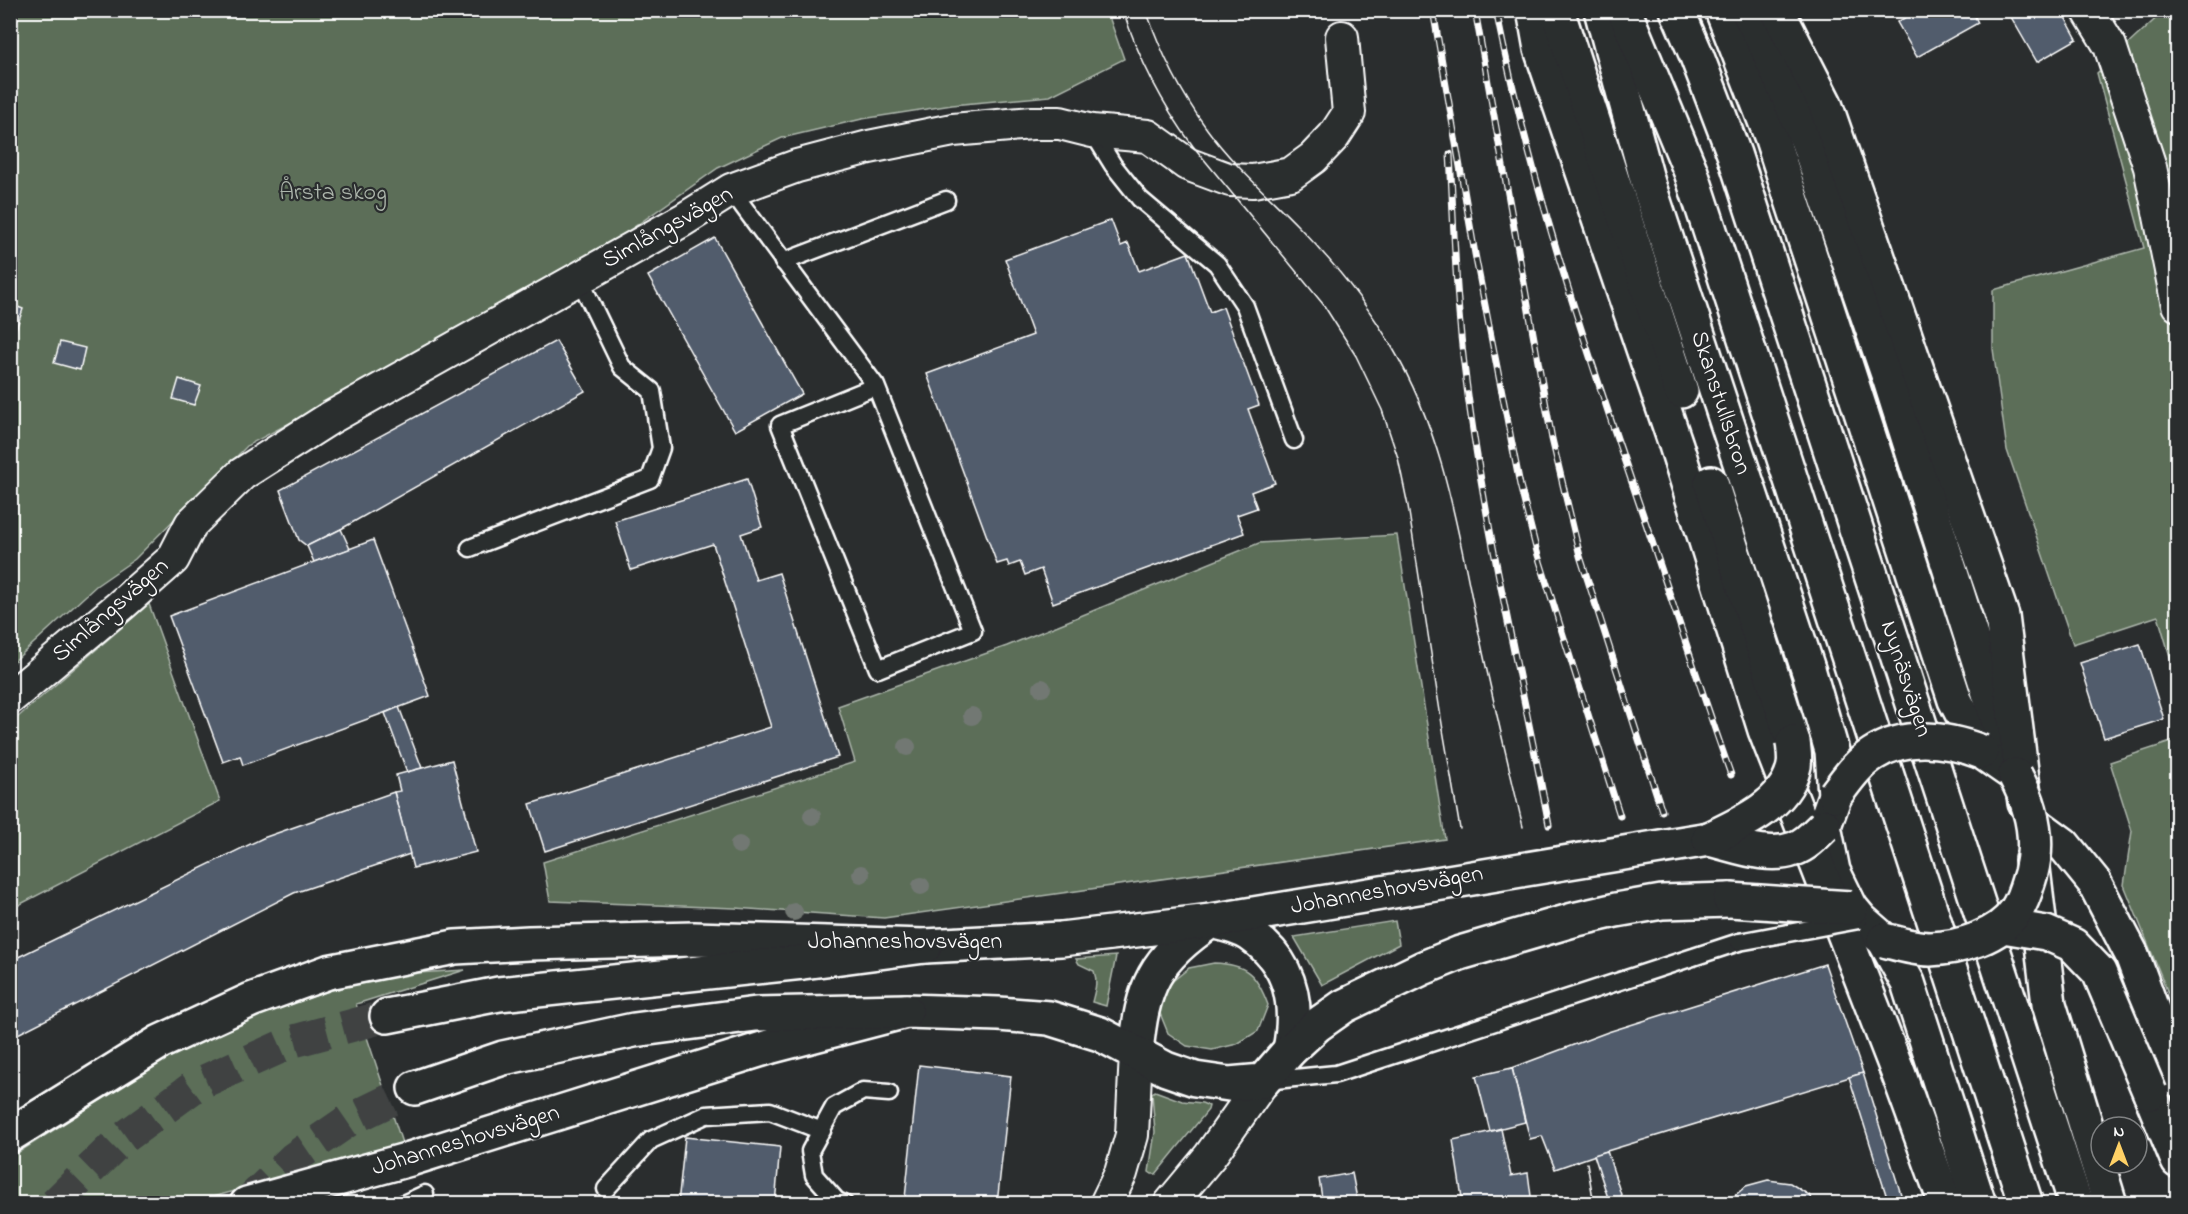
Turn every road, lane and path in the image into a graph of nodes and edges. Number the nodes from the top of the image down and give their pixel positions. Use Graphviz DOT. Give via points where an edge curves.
graph roads {
  1 [pos="1534,10"];
  2 [pos="1557,10"];
  3 [pos="1601,10"];
  4 [pos="1624,10"];
  5 [pos="1677,10"];
  6 [pos="1722,10"];
  7 [pos="1747,10"];
  8 [pos="1777,10"];
  9 [pos="2088,10"];
  10 [pos="1342,37"];
  11 [pos="1092,131"];
  12 [pos="731,190"];
  13 [pos="946,200"];
  14 [pos="783,262"];
  15 [pos="2175,271"];
  16 [pos="579,278"];
  17 [pos="2178,305"];
  18 [pos="876,386"];
  19 [pos="1294,440"];
  20 [pos="470,548"];
  21 [pos="10,698"];
  22 [pos="1982,752"];
  23 [pos="2015,775"];
  24 [pos="1834,795"];
  25 [pos="2033,822"];
  26 [pos="1824,826"];
  27 [pos="1709,839"];
  28 [pos="1211,921"];
  29 [pos="1865,922"];
  30 [pos="2003,926"];
  31 [pos="925,946"];
  32 [pos="906,1011"];
  33 [pos="387,1016"];
  34 [pos="1290,1050"];
  35 [pos="1136,1053"];
  36 [pos="1263,1081"];
  37 [pos="2164,1087"];
  38 [pos="415,1088"];
  39 [pos="890,1092"];
  40 [pos="822,1131"];
  41 [pos="10,1135"];
  42 [pos="2178,1161"];
  43 [pos="606,1189"];
  44 [pos="1975,1193"];
  45 [pos="425,1194"];
  46 [pos="246,1203"];
  47 [pos="403,1203"];
  48 [pos="843,1203"];
  49 [pos="1106,1203"];
  50 [pos="1170,1203"];
  51 [pos="1946,1203"];
  52 [pos="2026,1203"];
  53 [pos="2076,1203"];
  54 [pos="2110,1203"];
  1 -- 51 [label="main road" via="1541,50 1676,445 1765,730"];
  2 -- 27 [label="main road, bridge" via="1793,742 1793,770 1777,796 1752,819"];
  3 -- 24 [label="main road, Skanstullsbron" via="1648,183 1809,672 1832,751"];
  4 -- 52 [label="main road, Nynäsvägen" via="1691,172"];
  5 -- 53 [label="main road, Nynäsvägen" via="1734,154"];
  6 -- 22 [label="main road" via="1771,136 1955,700"];
  7 -- 23 [label="main road" via="1807,140 1890,380"];
  8 -- 54 [label="main road" via="1825,104 2002,616 2049,1004"];
  9 -- 15 [label="street" via="2110,46 2150,166"];
  10 -- 11 [label="street, Simlångsvägen" via="1349,113 1334,136 1291,174 1253,181 1230,180 1187,164 1148,136"];
  11 -- 12 [label="street, Simlångsvägen" via="1060,123 953,130 797,166"];
  11 -- 19 [label="lane" via="1140,199 1217,264 1245,306"];
  12 -- 14 [label="lane"];
  12 -- 16 [label="street, Simlångsvägen"];
  13 -- 14 [label="lane"];
  14 -- 18 [label="lane"];
  15 -- 17 [label="street"];
  16 -- 20 [label="lane" via="622,367 652,391 661,448 650,479"];
  16 -- 21 [label="street, Simlångsvägen" via="330,418 242,474 191,524 173,559"];
  18 -- 18 [label="lane" via="780,425 878,669 973,631"];
  22 -- 23 [label="main road"];
  22 -- 24 [label="main road, bridge" via="1939,741 1896,744 1864,760"];
  23 -- 25 [label="main road, bridge" via="2028,797"];
  24 -- 26 [label="main road"];
  25 -- 30 [label="main road, bridge" via="2033,864 2025,894"];
  25 -- 37 [label="main road" via="2063,844 2094,882 2132,955"];
  26 -- 27 [label="main road, Johanneshovsvägen, bridge" via="1796,849 1780,853"];
  26 -- 29 [label="main road" via="1833,872"];
  27 -- 28 [label="main road, Johanneshovsvägen"];
  28 -- 31 [label="main road, Johanneshovsvägen" via="1061,939"];
  28 -- 34 [label="main road" via="1250,934 1279,963 1295,1013"];
  28 -- 35 [label="main road" via="1170,953 1148,986 1139,1016"];
  29 -- 30 [label="main road, bridge" via="1908,946 1929,949 1980,938"];
  29 -- 34 [label="main road, bridge" via="1730,900 1662,902 1616,910 1460,953 1423,968 1344,1006"];
  29 -- 36 [label="lane, bridge" via="1739,942 1336,1074"];
  29 -- 44 [label="main road" via="1908,983"];
  30 -- 37 [label="main road, bridge" via="2046,933 2073,945 2099,972"];
  31 -- 33 [label="main road" via="500,994"];
  31 -- 41 [label="main road, Johanneshovsvägen" via="694,939 455,947 399,957 328,972 251,1000 160,1042"];
  32 -- 35 [label="main road, Johanneshovsvägen" via="1049,1018 1100,1034"];
  32 -- 38 [label="main road" via="756,1014 634,1029 503,1058"];
  32 -- 46 [label="main road, Johanneshovsvägen" via="772,1046 410,1159"];
  34 -- 36 [label="main road"];
  35 -- 36 [label="main road" via="1195,1079 1229,1084"];
  35 -- 49 [label="street" via="1132,1135 1121,1173"];
  36 -- 50 [label="street" via="1210,1156"];
  37 -- 42 [label="main road"];
  39 -- 40 [label="lane" via="863,1091 834,1107"];
  40 -- 43 [label="lane" via="770,1111 706,1114 651,1140"];
  40 -- 48 [label="lane" via="810,1151 814,1175"];
  45 -- 47 [label="lane"];
}
